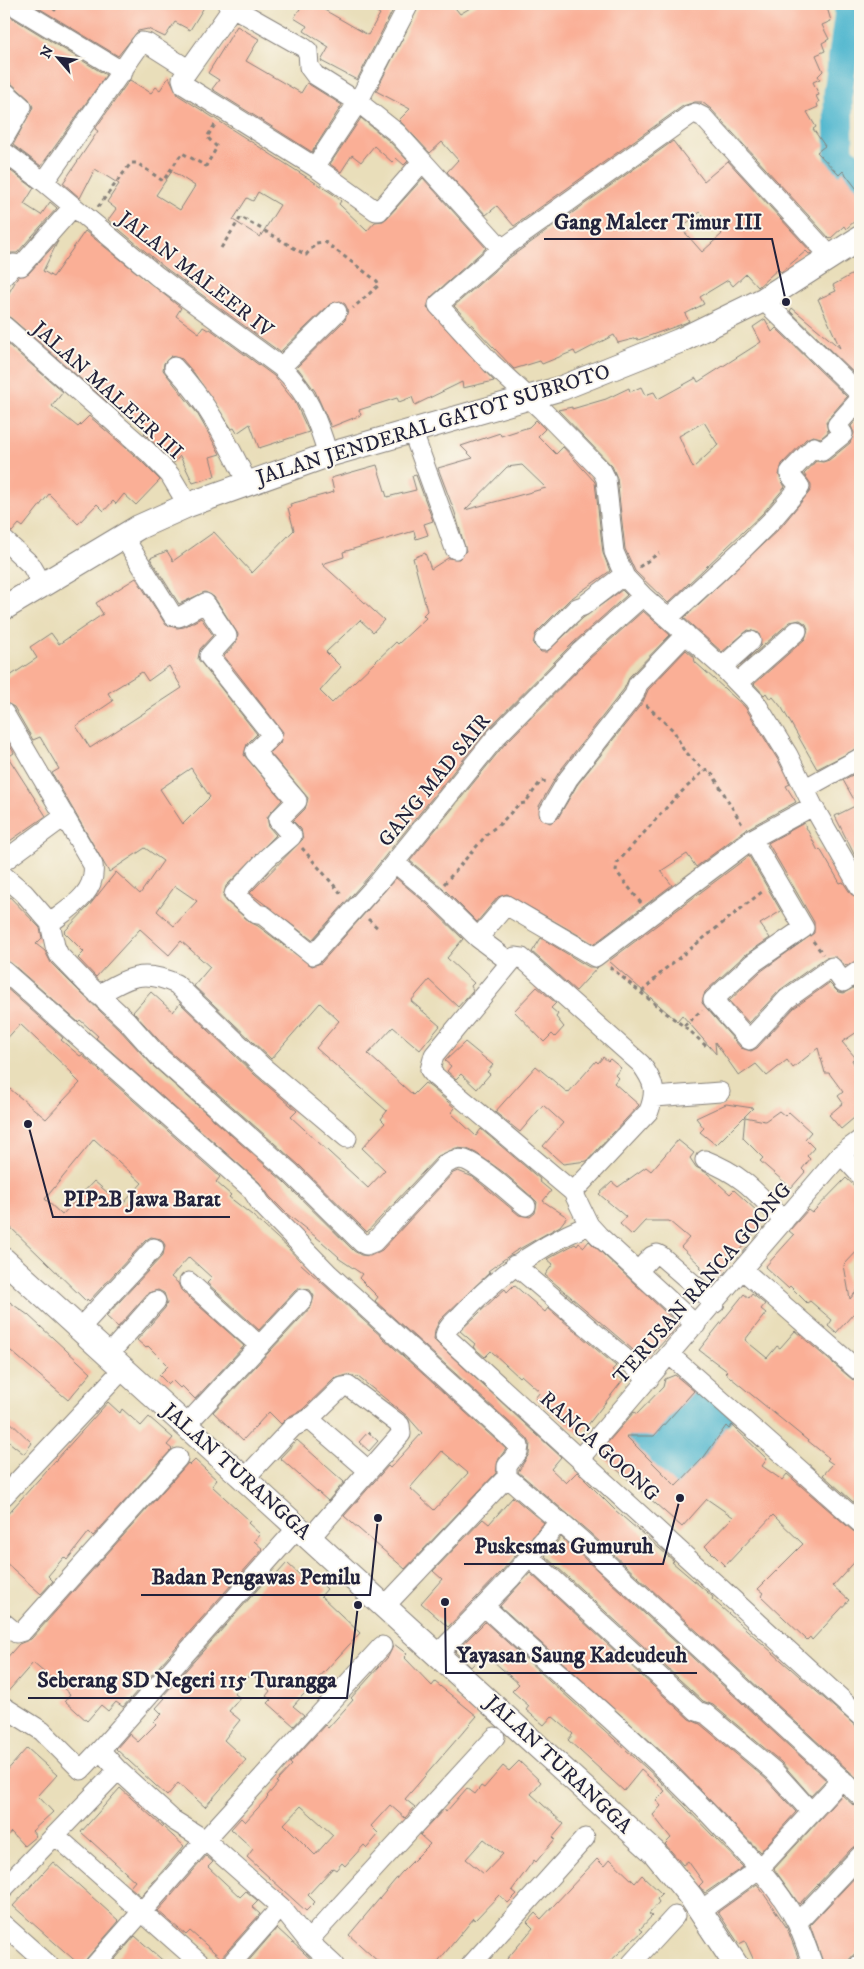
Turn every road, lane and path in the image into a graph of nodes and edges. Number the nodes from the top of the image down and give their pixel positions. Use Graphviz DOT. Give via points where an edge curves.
graph roads {
  1 [pos="11,4"];
  2 [pos="409,4"];
  3 [pos="230,5"];
  4 [pos="188,69"];
  5 [pos="123,72"];
  6 [pos="4,91"];
  7 [pos="358,102"];
  8 [pos="224,111"];
  9 [pos="4,138"];
  10 [pos="4,152"];
  11 [pos="422,162"];
  12 [pos="315,167"];
  13 [pos="44,182"];
  14 [pos="73,206"];
  15 [pos="89,220"];
  16 [pos="860,238"];
  17 [pos="221,248"];
  18 [pos="502,249"];
  19 [pos="830,256"];
  20 [pos="4,276"];
  21 [pos="4,284"];
  22 [pos="4,289"];
  23 [pos="763,300"];
  24 [pos="337,312"];
  25 [pos="4,326"];
  26 [pos="174,367"];
  27 [pos="281,367"];
  28 [pos="860,394"];
  29 [pos="529,398"];
  30 [pos="860,399"];
  31 [pos="412,430"];
  32 [pos="328,455"];
  33 [pos="247,482"];
  34 [pos="183,497"];
  35 [pos="123,536"];
  36 [pos="4,540"];
  37 [pos="455,549"];
  38 [pos="658,553"];
  39 [pos="625,577"];
  40 [pos="42,584"];
  41 [pos="642,596"];
  42 [pos="4,608"];
  43 [pos="668,618"];
  44 [pos="797,631"];
  45 [pos="686,634"];
  46 [pos="544,641"];
  47 [pos="751,641"];
  48 [pos="722,667"];
  49 [pos="738,683"];
  50 [pos="634,695"];
  51 [pos="4,713"];
  52 [pos="860,758"];
  53 [pos="704,771"];
  54 [pos="806,788"];
  55 [pos="560,792"];
  56 [pos="813,806"];
  57 [pos="549,812"];
  58 [pos="66,816"];
  59 [pos="292,836"];
  60 [pos="752,838"];
  61 [pos="4,861"];
  62 [pos="394,863"];
  63 [pos="4,876"];
  64 [pos="777,880"];
  65 [pos="860,888"];
  66 [pos="435,896"];
  67 [pos="356,908"];
  68 [pos="650,915"];
  69 [pos="50,923"];
  70 [pos="804,928"];
  71 [pos="378,930"];
  72 [pos="478,938"];
  73 [pos="596,957"];
  74 [pos="510,962"];
  75 [pos="832,967"];
  76 [pos="860,970"];
  77 [pos="4,971"];
  78 [pos="642,992"];
  79 [pos="98,995"];
  80 [pos="713,1000"];
  81 [pos="684,1026"];
  82 [pos="706,1046"];
  83 [pos="720,1092"];
  84 [pos="655,1097"];
  85 [pos="347,1138"];
  86 [pos="860,1140"];
  87 [pos="841,1154"];
  88 [pos="705,1160"];
  89 [pos="860,1175"];
  90 [pos="572,1192"];
  91 [pos="526,1206"];
  92 [pos="784,1221"];
  93 [pos="589,1225"];
  94 [pos="154,1248"];
  95 [pos="515,1265"];
  96 [pos="6,1268"];
  97 [pos="743,1270"];
  98 [pos="638,1271"];
  99 [pos="189,1282"];
  100 [pos="303,1299"];
  101 [pos="156,1301"];
  102 [pos="715,1303"];
  103 [pos="696,1324"];
  104 [pos="80,1328"];
  105 [pos="260,1346"];
  106 [pos="670,1355"];
  107 [pos="116,1361"];
  108 [pos="860,1372"];
  109 [pos="649,1379"];
  110 [pos="309,1420"];
  111 [pos="186,1425"];
  112 [pos="178,1458"];
  113 [pos="580,1458"];
  114 [pos="368,1470"];
  115 [pos="507,1477"];
  116 [pos="244,1478"];
  117 [pos="4,1496"];
  118 [pos="560,1522"];
  119 [pos="860,1523"];
  120 [pos="304,1533"];
  121 [pos="529,1557"];
  122 [pos="385,1606"];
  123 [pos="484,1606"];
  124 [pos="4,1623"];
  125 [pos="382,1646"];
  126 [pos="438,1654"];
  127 [pos="4,1707"];
  128 [pos="860,1716"];
  129 [pos="495,1737"];
  130 [pos="100,1750"];
  131 [pos="118,1770"];
  132 [pos="842,1779"];
  133 [pos="860,1796"];
  134 [pos="811,1812"];
  135 [pos="55,1835"];
  136 [pos="585,1838"];
  137 [pos="205,1840"];
  138 [pos="860,1856"];
  139 [pos="760,1868"];
  140 [pos="4,1888"];
  141 [pos="281,1907"];
  142 [pos="700,1911"];
  143 [pos="142,1912"];
  144 [pos="675,1916"];
  145 [pos="796,1923"];
  146 [pos="4,1925"];
  147 [pos="308,1940"];
  148 [pos="49,1965"];
  149 [pos="95,1965"];
  150 [pos="202,1965"];
  151 [pos="230,1965"];
  152 [pos="334,1965"];
  153 [pos="471,1965"];
  154 [pos="630,1965"];
  155 [pos="736,1965"];
  156 [pos="813,1965"];
  1 -- 5 [label="street"];
  2 -- 7 [label="street"];
  3 -- 4 [label="street"];
  3 -- 7 [label="street" via="303,47 308,51 309,67 315,75"];
  4 -- 5 [label="street" via="144,42"];
  4 -- 8 [label="street" via="182,83"];
  5 -- 13 [label="street"];
  6 -- 9 [label="street" via="22,107"];
  7 -- 11 [label="street" via="397,133"];
  7 -- 12 [label="street"];
  8 -- 12 [label="street"];
  8 -- 15 [label="path" via="207,137 218,146 206,166 182,153 163,181 137,163 131,163"];
  10 -- 13 [label="street, JALAN MALEER IV"];
  11 -- 12 [label="street" via="379,211"];
  11 -- 18 [label="street"];
  13 -- 14 [label="street, JALAN MALEER IV"];
  14 -- 15 [label="street, JALAN MALEER IV"];
  14 -- 20 [label="street" via="21,266 14,264"];
  15 -- 27 [label="street, JALAN MALEER IV" via="157,276"];
  16 -- 19 [label="main road, JALAN JENDERAL GATOT SUBROTO"];
  17 -- 24 [label="path" via="241,217 306,255 316,243 325,242 379,285 345,314"];
  18 -- 19 [label="street" via="695,113 703,117"];
  18 -- 29 [label="street" via="438,305 491,363"];
  19 -- 23 [label="main road, JALAN JENDERAL GATOT SUBROTO"];
  21 -- 22 [label="street"];
  23 -- 28 [label="street"];
  23 -- 29 [label="main road, JALAN JENDERAL GATOT SUBROTO" via="680,341"];
  24 -- 27 [label="street"];
  25 -- 34 [label="street, JALAN MALEER III" via="148,452 170,475"];
  26 -- 33 [label="street" via="204,404"];
  27 -- 32 [label="street, JALAN MALEER IV" via="295,380 310,403"];
  29 -- 31 [label="main road, JALAN JENDERAL GATOT SUBROTO"];
  29 -- 39 [label="street" via="602,471 606,479 614,552"];
  30 -- 43 [label="street" via="837,425 843,434 822,450 814,447 790,472 800,487 793,497 744,548"];
  31 -- 32 [label="main road, JALAN JENDERAL GATOT SUBROTO"];
  31 -- 37 [label="street"];
  32 -- 33 [label="main road, JALAN JENDERAL GATOT SUBROTO"];
  33 -- 34 [label="main road, JALAN JENDERAL GATOT SUBROTO"];
  34 -- 35 [label="main road, JALAN JENDERAL GATOT SUBROTO" via="156,518"];
  35 -- 40 [label="main road, JALAN JENDERAL GATOT SUBROTO"];
  35 -- 59 [label="street" via="173,616 179,617 205,603 227,636 209,656 272,735 255,752 297,801 278,820"];
  36 -- 40 [label="street" via="31,565"];
  38 -- 39 [label="path"];
  39 -- 41 [label="street"];
  39 -- 46 [label="street" via="577,608"];
  40 -- 42 [label="main road, JALAN JENDERAL GATOT SUBROTO"];
  41 -- 43 [label="street"];
  41 -- 62 [label="street, GANG MAD SAIR" via="581,651 496,737"];
  43 -- 45 [label="street"];
  44 -- 49 [label="street"];
  45 -- 48 [label="street"];
  45 -- 50 [label="street" via="638,684"];
  47 -- 48 [label="street"];
  48 -- 49 [label="street"];
  49 -- 54 [label="street" via="772,725"];
  50 -- 53 [label="path" via="668,724 683,750"];
  50 -- 55 [label="street"];
  51 -- 58 [label="street"];
  52 -- 54 [label="street"];
  53 -- 60 [label="path" via="710,770"];
  53 -- 68 [label="path" via="615,867"];
  54 -- 56 [label="street"];
  55 -- 57 [label="street"];
  55 -- 66 [label="path" via="541,780 525,803 519,804 489,832"];
  56 -- 60 [label="street"];
  56 -- 65 [label="street"];
  58 -- 61 [label="street"];
  58 -- 69 [label="street" via="90,857 95,875 81,899"];
  59 -- 67 [label="path"];
  59 -- 67 [label="street, GANG MAD SAIR" via="234,894 313,955"];
  60 -- 64 [label="street"];
  60 -- 68 [label="street"];
  62 -- 66 [label="street"];
  62 -- 67 [label="street, GANG MAD SAIR"];
  63 -- 69 [label="street"];
  64 -- 70 [label="street"];
  64 -- 78 [label="path" via="665,969"];
  66 -- 72 [label="street"];
  67 -- 71 [label="path"];
  68 -- 73 [label="street"];
  69 -- 79 [label="street" via="59,955"];
  70 -- 75 [label="path"];
  70 -- 80 [label="street" via="753,963"];
  72 -- 73 [label="street" via="506,906"];
  72 -- 74 [label="street"];
  73 -- 78 [label="path"];
  74 -- 84 [label="street" via="515,957 522,958 640,1064 650,1076"];
  74 -- 90 [label="street" via="434,1055 430,1070"];
  75 -- 76 [label="street" via="843,982"];
  75 -- 80 [label="street" via="787,999 749,1040"];
  77 -- 115 [label="street" via="252,1190 260,1204 329,1274 519,1446 506,1466"];
  78 -- 81 [label="path"];
  79 -- 85 [label="street" via="124,980 143,975 160,976 176,984 263,1066"];
  79 -- 91 [label="street" via="128,1020 160,1058 291,1173 354,1237 366,1245 374,1242 446,1164 456,1160 467,1161 478,1168"];
  80 -- 81 [label="path"];
  81 -- 82 [label="path"];
  83 -- 84 [label="street"];
  84 -- 90 [label="street" via="649,1111"];
  86 -- 87 [label="street, TERUSAN RANCA GOONG"];
  87 -- 89 [label="street"];
  87 -- 92 [label="street, TERUSAN RANCA GOONG"];
  88 -- 92 [label="street" via="742,1178"];
  90 -- 93 [label="street"];
  92 -- 97 [label="street, TERUSAN RANCA GOONG"];
  93 -- 95 [label="street, RANCA GOONG"];
  93 -- 98 [label="street"];
  94 -- 104 [label="street"];
  95 -- 109 [label="street"];
  95 -- 113 [label="street, RANCA GOONG" via="470,1305 446,1330 445,1336"];
  96 -- 104 [label="main road, JALAN TURANGGA"];
  97 -- 102 [label="street, TERUSAN RANCA GOONG"];
  97 -- 108 [label="street"];
  98 -- 102 [label="street" via="652,1256 661,1256"];
  98 -- 103 [label="street"];
  99 -- 105 [label="street"];
  100 -- 105 [label="street"];
  101 -- 107 [label="street"];
  102 -- 103 [label="street, TERUSAN RANCA GOONG"];
  103 -- 106 [label="street, TERUSAN RANCA GOONG"];
  104 -- 107 [label="main road, JALAN TURANGGA"];
  105 -- 111 [label="street"];
  106 -- 109 [label="street, TERUSAN RANCA GOONG"];
  106 -- 119 [label="street"];
  107 -- 111 [label="main road, JALAN TURANGGA"];
  107 -- 117 [label="street"];
  109 -- 113 [label="street, TERUSAN RANCA GOONG"];
  110 -- 114 [label="street"];
  110 -- 114 [label="street" via="348,1386 400,1425 401,1434"];
  110 -- 116 [label="street" via="292,1427"];
  111 -- 116 [label="main road, JALAN TURANGGA"];
  112 -- 124 [label="street" via="22,1631 16,1633"];
  113 -- 128 [label="street, RANCA GOONG"];
  114 -- 120 [label="street"];
  115 -- 118 [label="street"];
  115 -- 122 [label="street"];
  116 -- 120 [label="main road, JALAN TURANGGA"];
  118 -- 121 [label="street"];
  118 -- 132 [label="street"];
  120 -- 122 [label="main road, JALAN TURANGGA"];
  120 -- 130 [label="street"];
  121 -- 123 [label="street"];
  121 -- 134 [label="street" via="696,1711 706,1714 774,1771"];
  122 -- 126 [label="main road, JALAN TURANGGA"];
  123 -- 126 [label="street"];
  123 -- 139 [label="street" via="625,1730"];
  125 -- 137 [label="street"];
  126 -- 142 [label="main road, JALAN TURANGGA" via="656,1853"];
  127 -- 130 [label="street" via="42,1731 81,1770"];
  129 -- 147 [label="street"];
  130 -- 131 [label="street"];
  131 -- 135 [label="street"];
  131 -- 137 [label="street" via="173,1820"];
  132 -- 133 [label="street"];
  132 -- 134 [label="street"];
  134 -- 139 [label="street"];
  135 -- 140 [label="street"];
  135 -- 143 [label="street"];
  136 -- 153 [label="street"];
  137 -- 141 [label="street"];
  137 -- 143 [label="street"];
  138 -- 145 [label="street"];
  139 -- 142 [label="street"];
  139 -- 145 [label="street"];
  141 -- 147 [label="street"];
  141 -- 151 [label="street"];
  142 -- 155 [label="main road, JALAN TURANGGA"];
  143 -- 149 [label="street"];
  143 -- 150 [label="street"];
  144 -- 154 [label="street"];
  145 -- 156 [label="street"];
  146 -- 148 [label="street"];
  147 -- 152 [label="street"];
}
